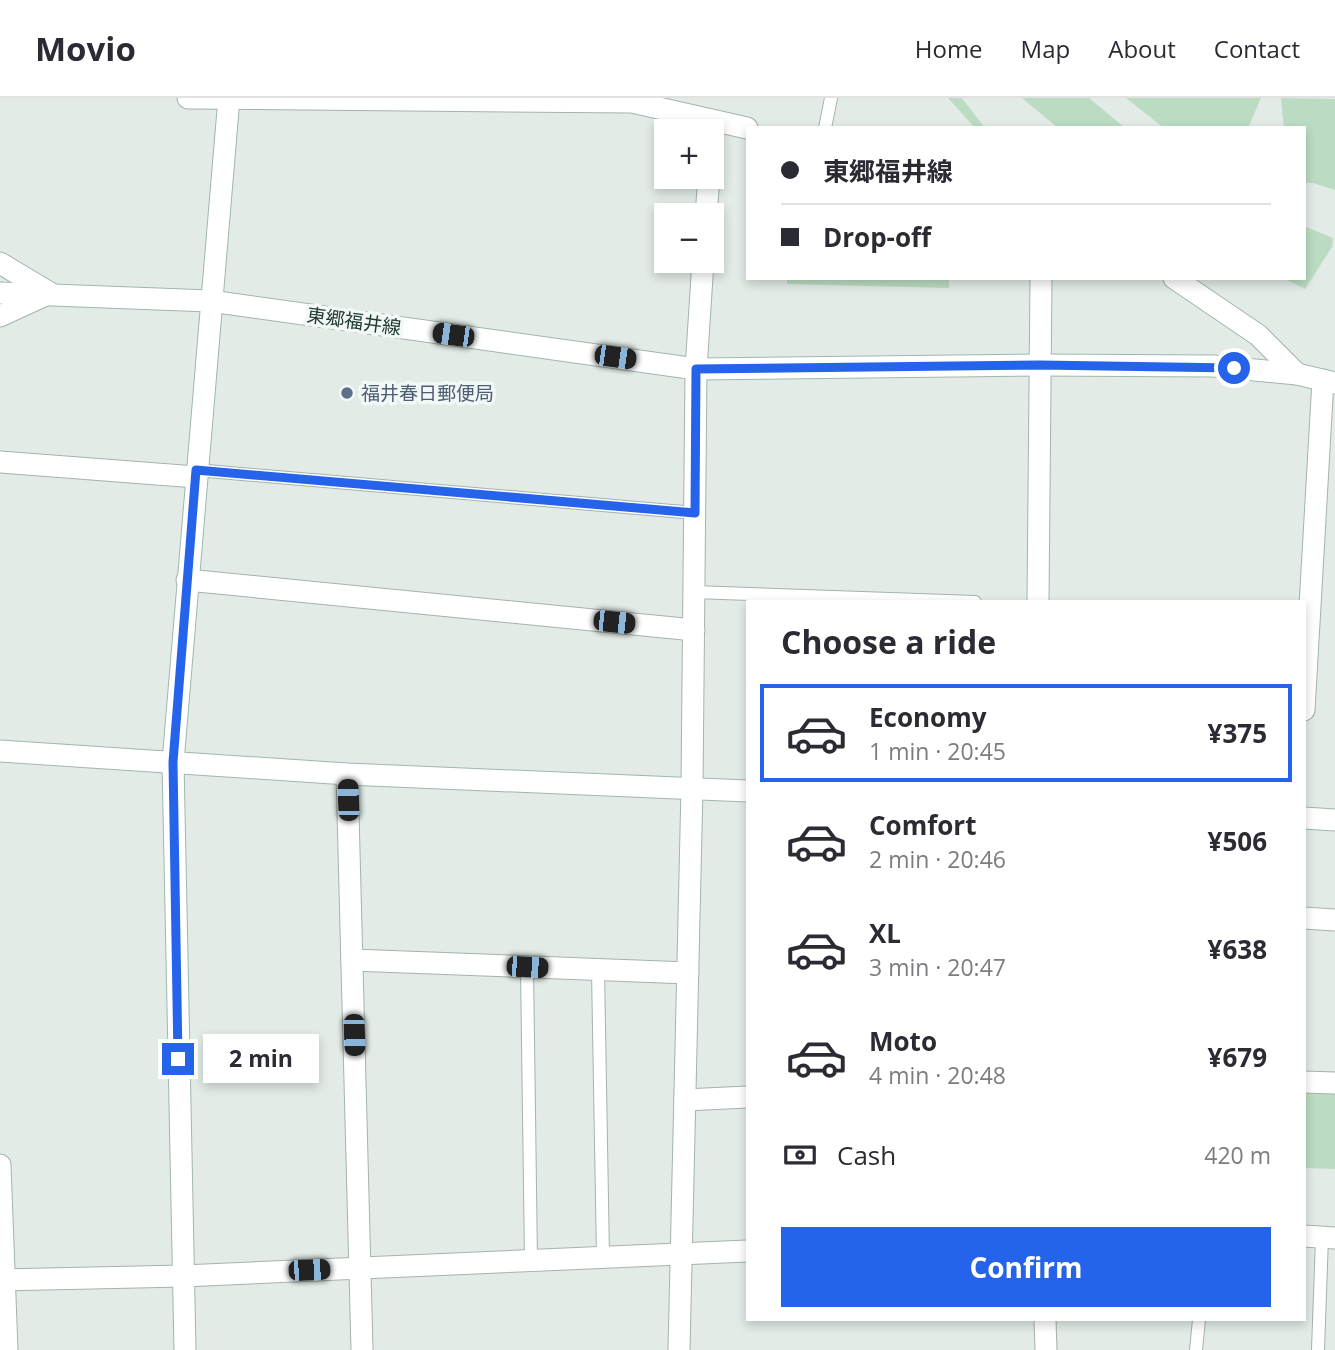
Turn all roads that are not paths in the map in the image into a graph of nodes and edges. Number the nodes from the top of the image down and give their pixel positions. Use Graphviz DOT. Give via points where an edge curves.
graph roads {
  1 [pos="188,98"];
  2 [pos="831,98"];
  3 [pos="229,99"];
  4 [pos="632,100"];
  5 [pos="689,119"];
  6 [pos="825,126"];
  7 [pos="724,127"];
  8 [pos="746,128"];
  9 [pos="0,263"];
  10 [pos="702,273"];
  11 [pos="1041,280"];
  12 [pos="1177,280"];
  13 [pos="0,293"];
  14 [pos="50,293"];
  15 [pos="210,301"];
  16 [pos="0,316"];
  17 [pos="1040,365"];
  18 [pos="696,369"];
  19 [pos="1297,374"];
  20 [pos="1329,381"];
  21 [pos="0,462"];
  22 [pos="196,473"];
  23 [pos="695,513"];
  24 [pos="187,580"];
  25 [pos="694,592"];
  26 [pos="919,600"];
  27 [pos="1038,600"];
  28 [pos="694,629"];
  29 [pos="1306,684"];
  30 [pos="0,751"];
  31 [pos="173,762"];
  32 [pos="347,774"];
  33 [pos="692,788"];
  34 [pos="746,791"];
  35 [pos="1306,818"];
  36 [pos="1335,820"];
  37 [pos="1306,918"];
  38 [pos="1335,919"];
  39 [pos="352,960"];
  40 [pos="527,967"];
  41 [pos="598,970"];
  42 [pos="688,973"];
  43 [pos="1306,1082"];
  44 [pos="1335,1083"];
  45 [pos="746,1097"];
  46 [pos="685,1100"];
  47 [pos="0,1165"];
  48 [pos="1320,1237"];
  49 [pos="746,1251"];
  50 [pos="681,1254"];
  51 [pos="603,1257"];
  52 [pos="531,1260"];
  53 [pos="360,1268"];
  54 [pos="183,1276"];
  55 [pos="2,1280"];
  56 [pos="1045,1321"];
  57 [pos="1199,1321"];
  58 [pos="7,1350"];
  59 [pos="185,1350"];
  60 [pos="362,1350"];
  61 [pos="679,1350"];
  62 [pos="1046,1350"];
  63 [pos="1196,1350"];
  64 [pos="1318,1350"];
  1 -- 3 [label="street"];
  2 -- 6 [label="lane"];
  3 -- 4 [label="street"];
  3 -- 15 [label="street"];
  4 -- 5 [label="street"];
  7 -- 8 [label="street"];
  9 -- 14 [label="street"];
  10 -- 18 [label="street"];
  11 -- 17 [label="street"];
  12 -- 19 [label="street" via="1258,335"];
  13 -- 14 [label="street, 東郷福井線"];
  14 -- 15 [label="street, 東郷福井線"];
  14 -- 16 [label="street"];
  15 -- 18 [label="street, 東郷福井線"];
  15 -- 22 [label="street"];
  17 -- 18 [label="street, 東郷福井線"];
  17 -- 19 [label="street, 東郷福井線" via="1213,366"];
  17 -- 27 [label="street"];
  18 -- 23 [label="street"];
  19 -- 20 [label="street, 東郷福井線"];
  20 -- 29 [label="street"];
  21 -- 22 [label="street"];
  22 -- 23 [label="lane"];
  22 -- 24 [label="street"];
  23 -- 25 [label="street"];
  24 -- 28 [label="street"];
  24 -- 31 [label="street"];
  25 -- 26 [label="lane"];
  25 -- 28 [label="street"];
  28 -- 33 [label="street"];
  30 -- 31 [label="street"];
  31 -- 32 [label="street"];
  31 -- 54 [label="street"];
  32 -- 33 [label="street"];
  32 -- 39 [label="street"];
  33 -- 34 [label="street"];
  33 -- 42 [label="street"];
  35 -- 36 [label="street"];
  37 -- 38 [label="street"];
  39 -- 40 [label="street"];
  39 -- 53 [label="street"];
  40 -- 41 [label="street"];
  40 -- 52 [label="lane"];
  41 -- 42 [label="street"];
  41 -- 51 [label="lane"];
  42 -- 46 [label="street"];
  43 -- 44 [label="street"];
  45 -- 46 [label="street"];
  46 -- 50 [label="street"];
  47 -- 55 [label="street"];
  48 -- 64 [label="lane"];
  49 -- 50 [label="street"];
  50 -- 51 [label="street"];
  50 -- 61 [label="street"];
  51 -- 52 [label="street"];
  52 -- 53 [label="street"];
  53 -- 54 [label="street"];
  53 -- 60 [label="street"];
  54 -- 55 [label="street"];
  54 -- 59 [label="street"];
  55 -- 58 [label="street"];
  56 -- 62 [label="street"];
  57 -- 63 [label="lane"];
}
